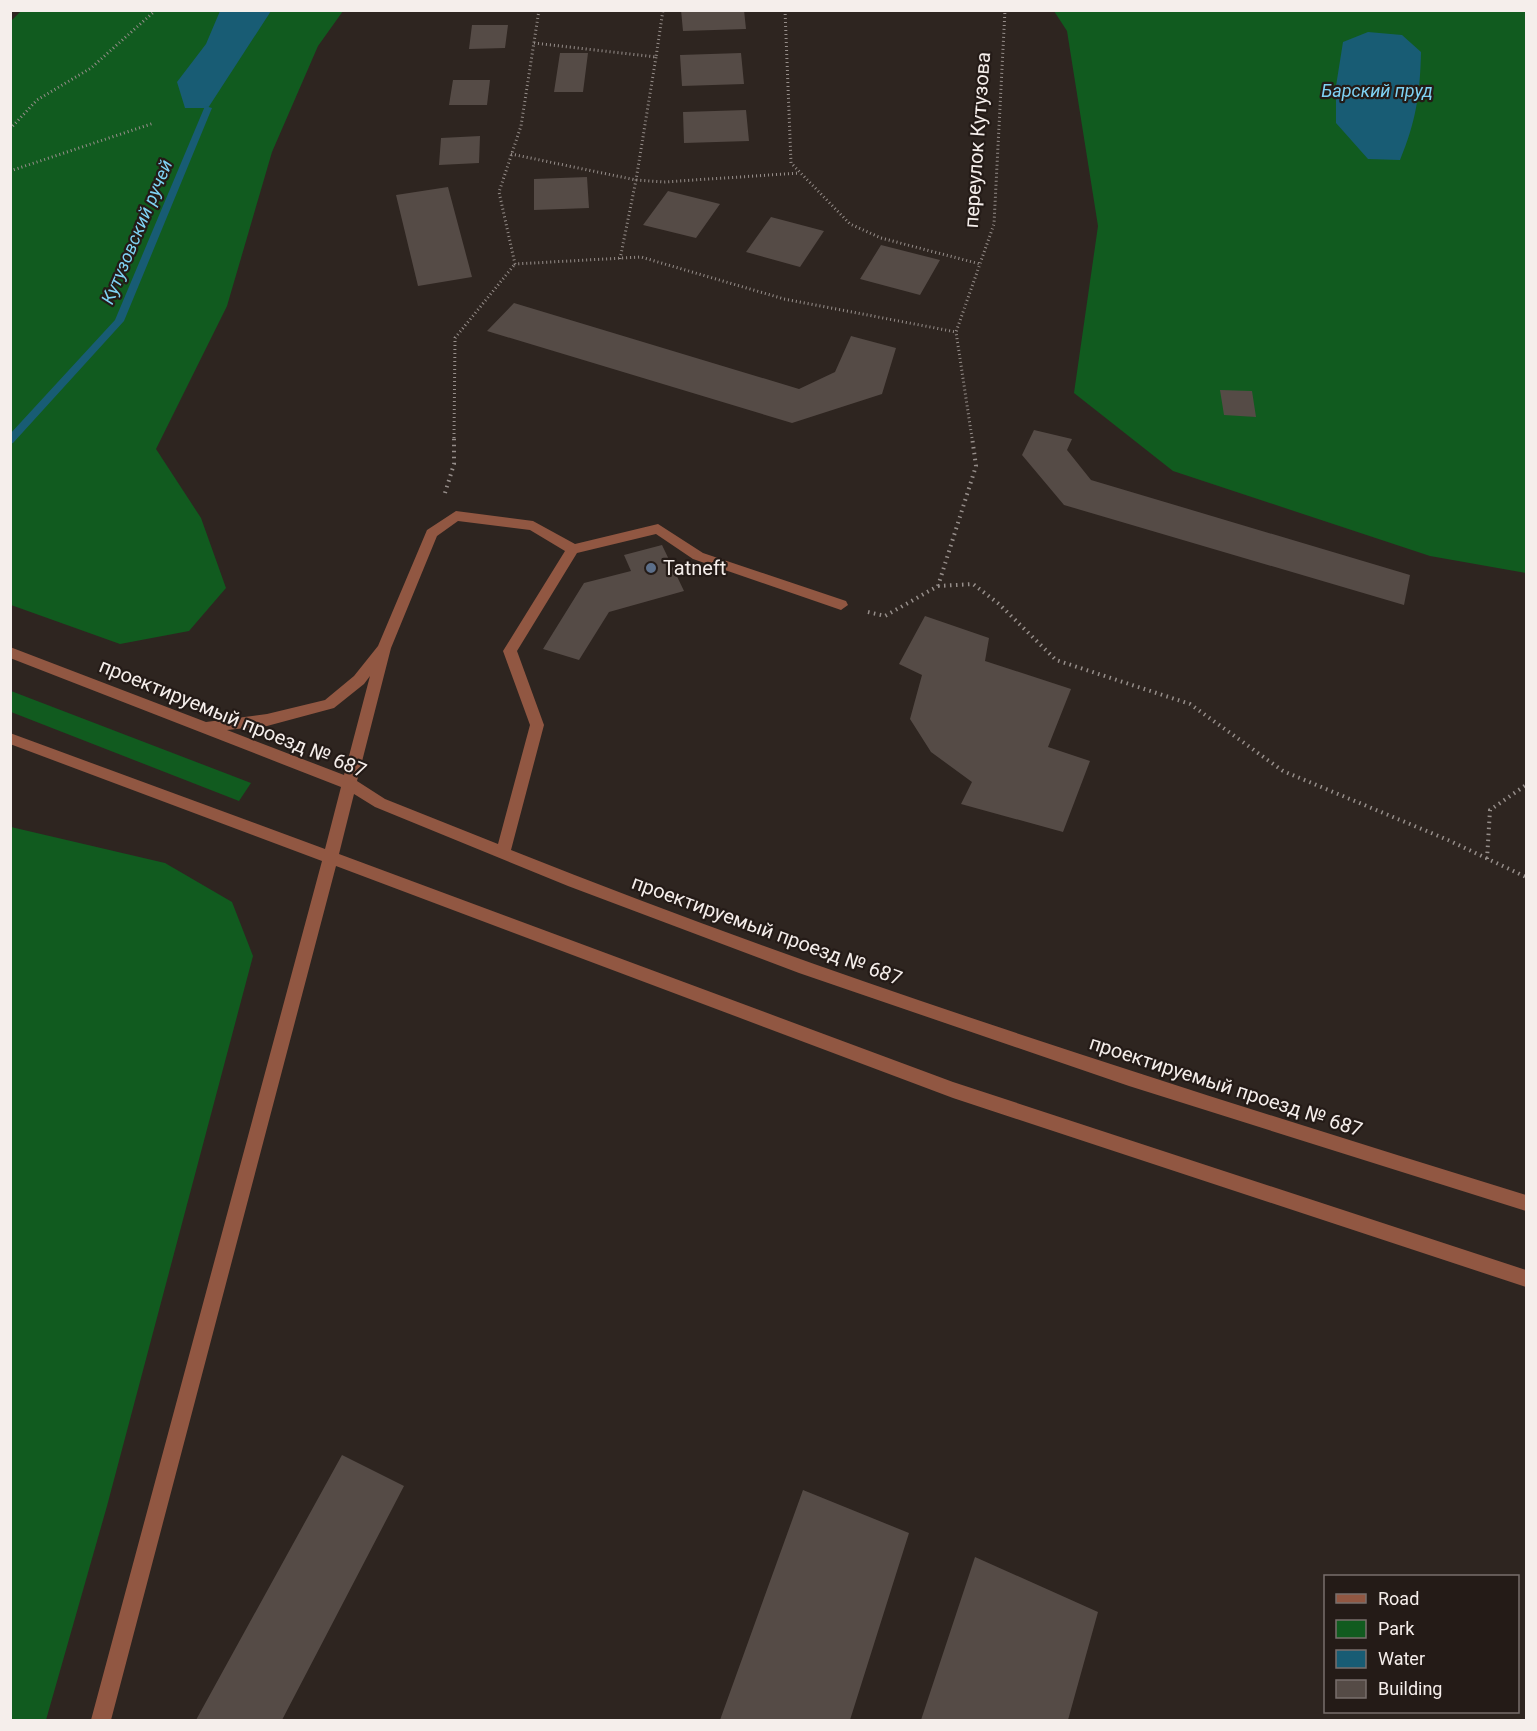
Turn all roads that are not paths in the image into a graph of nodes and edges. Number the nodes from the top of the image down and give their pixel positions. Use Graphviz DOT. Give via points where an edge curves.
graph roads {
  1 [pos="573,549"];
  2 [pos="841,606"];
  3 [pos="384,648"];
  4 [pos="10,652"];
  5 [pos="204,728"];
  6 [pos="10,738"];
  7 [pos="348,783"];
  8 [pos="503,853"];
  9 [pos="331,858"];
  10 [pos="1527,1203"];
  11 [pos="1527,1279"];
  12 [pos="101,1720"];
  1 -- 2 [label="street" via="658,529 698,556"];
  1 -- 3 [label="street" via="533,526 456,516 432,533"];
  1 -- 8 [label="street" via="510,651 537,725"];
  3 -- 5 [label="street" via="359,680 329,704 267,720"];
  3 -- 7 [label="street"];
  4 -- 5 [label="street, проектируемый проезд № 687"];
  5 -- 7 [label="street, проектируемый проезд № 687"];
  6 -- 9 [label="street"];
  7 -- 8 [label="street, проектируемый проезд № 687" via="380,803"];
  7 -- 9 [label="street"];
  8 -- 10 [label="street, проектируемый проезд № 687" via="799,966 1129,1079"];
  9 -- 11 [label="street" via="953,1090"];
  9 -- 12 [label="street"];
}
